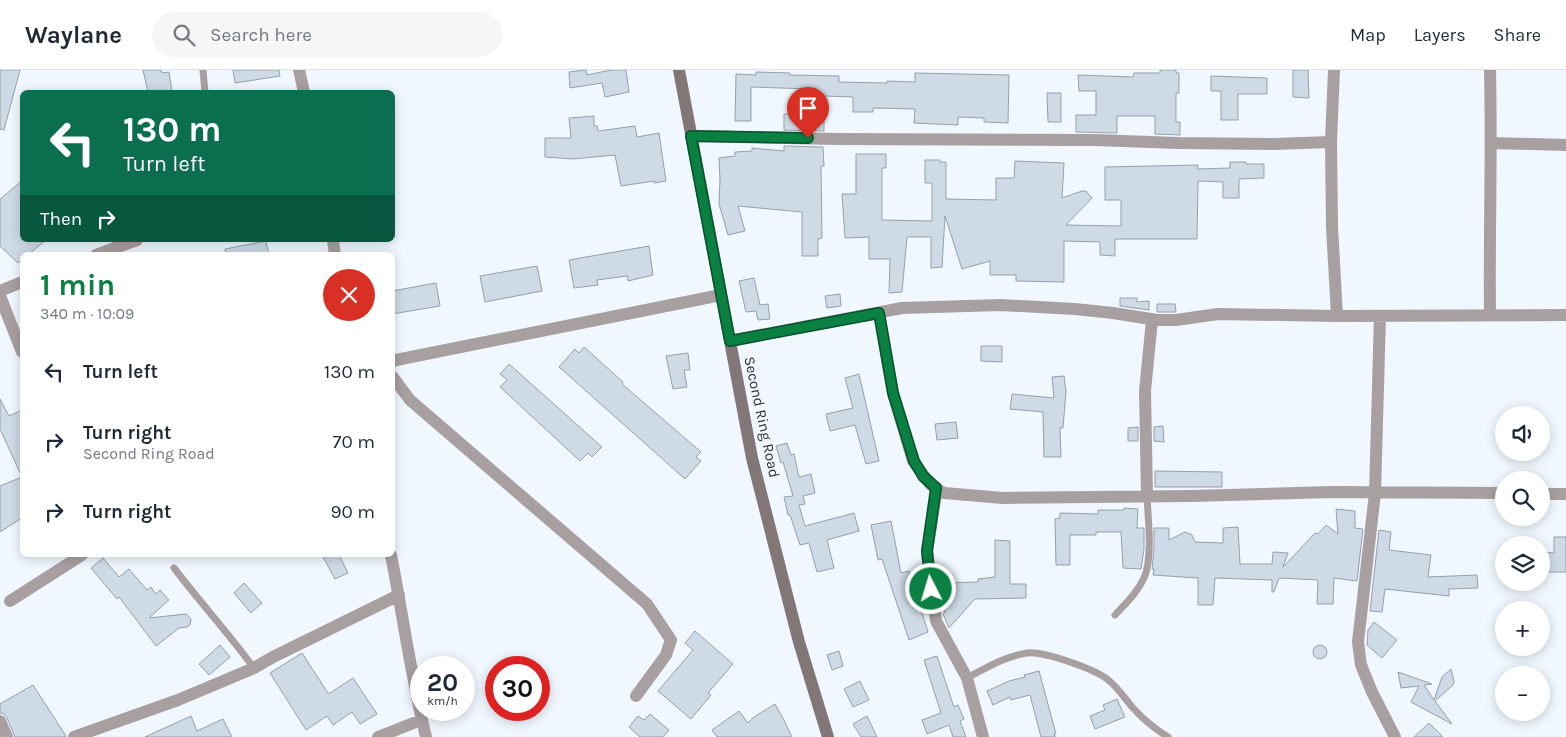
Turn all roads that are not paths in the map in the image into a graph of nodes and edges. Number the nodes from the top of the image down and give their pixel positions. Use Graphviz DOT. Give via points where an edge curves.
graph roads {
  1 [pos="203,70"];
  2 [pos="299,70"];
  3 [pos="679,70"];
  4 [pos="1334,70"];
  5 [pos="1490,70"];
  6 [pos="205,90"];
  7 [pos="304,90"];
  8 [pos="691,136"];
  9 [pos="1331,142"];
  10 [pos="1492,143"];
  11 [pos="1566,145"];
  12 [pos="132,242"];
  13 [pos="104,252"];
  14 [pos="20,283"];
  15 [pos="0,291"];
  16 [pos="721,295"];
  17 [pos="0,296"];
  18 [pos="879,313"];
  19 [pos="1490,315"];
  20 [pos="1566,315"];
  21 [pos="1337,316"];
  22 [pos="1380,316"];
  23 [pos="1152,320"];
  24 [pos="730,341"];
  25 [pos="20,347"];
  26 [pos="395,360"];
  27 [pos="395,380"];
  28 [pos="936,488"];
  29 [pos="1375,493"];
  30 [pos="1495,493"];
  31 [pos="1550,494"];
  32 [pos="1566,494"];
  33 [pos="1147,496"];
  34 [pos="79,557"];
  35 [pos="391,557"];
  36 [pos="174,568"];
  37 [pos="399,596"];
  38 [pos="10,601"];
  39 [pos="1115,615"];
  40 [pos="410,664"];
  41 [pos="254,668"];
  42 [pos="967,678"];
  43 [pos="636,696"];
  44 [pos="0,721"];
  45 [pos="418,721"];
  46 [pos="421,721"];
  47 [pos="7,737"];
  48 [pos="74,737"];
  49 [pos="378,737"];
  50 [pos="426,737"];
  51 [pos="828,737"];
  52 [pos="983,737"];
  53 [pos="1168,737"];
  54 [pos="1395,737"];
  1 -- 6 [label="lane"];
  2 -- 7 [label="street"];
  3 -- 8 [label="main road, Second Ring Road"];
  4 -- 9 [label="street"];
  5 -- 10 [label="street"];
  8 -- 9 [label="street" via="1275,144"];
  8 -- 16 [label="main road, Second Ring Road"];
  9 -- 21 [label="street"];
  10 -- 11 [label="street"];
  10 -- 19 [label="street"];
  12 -- 13 [label="street"];
  14 -- 15 [label="street"];
  16 -- 24 [label="main road, Second Ring Road"];
  16 -- 26 [label="street"];
  17 -- 25 [label="street"];
  18 -- 23 [label="street" via="902,308 1000,305 1076,309"];
  18 -- 24 [label="street"];
  18 -- 28 [label="street" via="893,393 911,454 923,476"];
  19 -- 20 [label="street"];
  19 -- 22 [label="street"];
  21 -- 22 [label="street"];
  21 -- 23 [label="street" via="1218,314"];
  22 -- 29 [label="street"];
  23 -- 33 [label="street" via="1145,391"];
  24 -- 51 [label="main road, Second Ring Road" via="752,458 799,642"];
  27 -- 43 [label="street" via="410,400 647,604 671,640 666,655"];
  28 -- 33 [label="street" via="944,493 1002,498"];
  28 -- 42 [label="street" via="927,551 936,621"];
  29 -- 30 [label="street"];
  29 -- 33 [label="street"];
  29 -- 54 [label="street" via="1358,642 1361,665"];
  31 -- 32 [label="street"];
  33 -- 39 [label="lane" via="1149,550 1145,576 1133,597"];
  34 -- 38 [label="street"];
  35 -- 37 [label="street"];
  36 -- 41 [label="lane"];
  37 -- 40 [label="street"];
  37 -- 41 [label="street"];
  41 -- 48 [label="street" via="178,700"];
  42 -- 52 [label="street"];
  42 -- 53 [label="lane" via="998,662 1028,653 1086,667 1108,679 1135,710"];
  44 -- 47 [label="street"];
  45 -- 49 [label="street"];
  46 -- 50 [label="street"];
}
